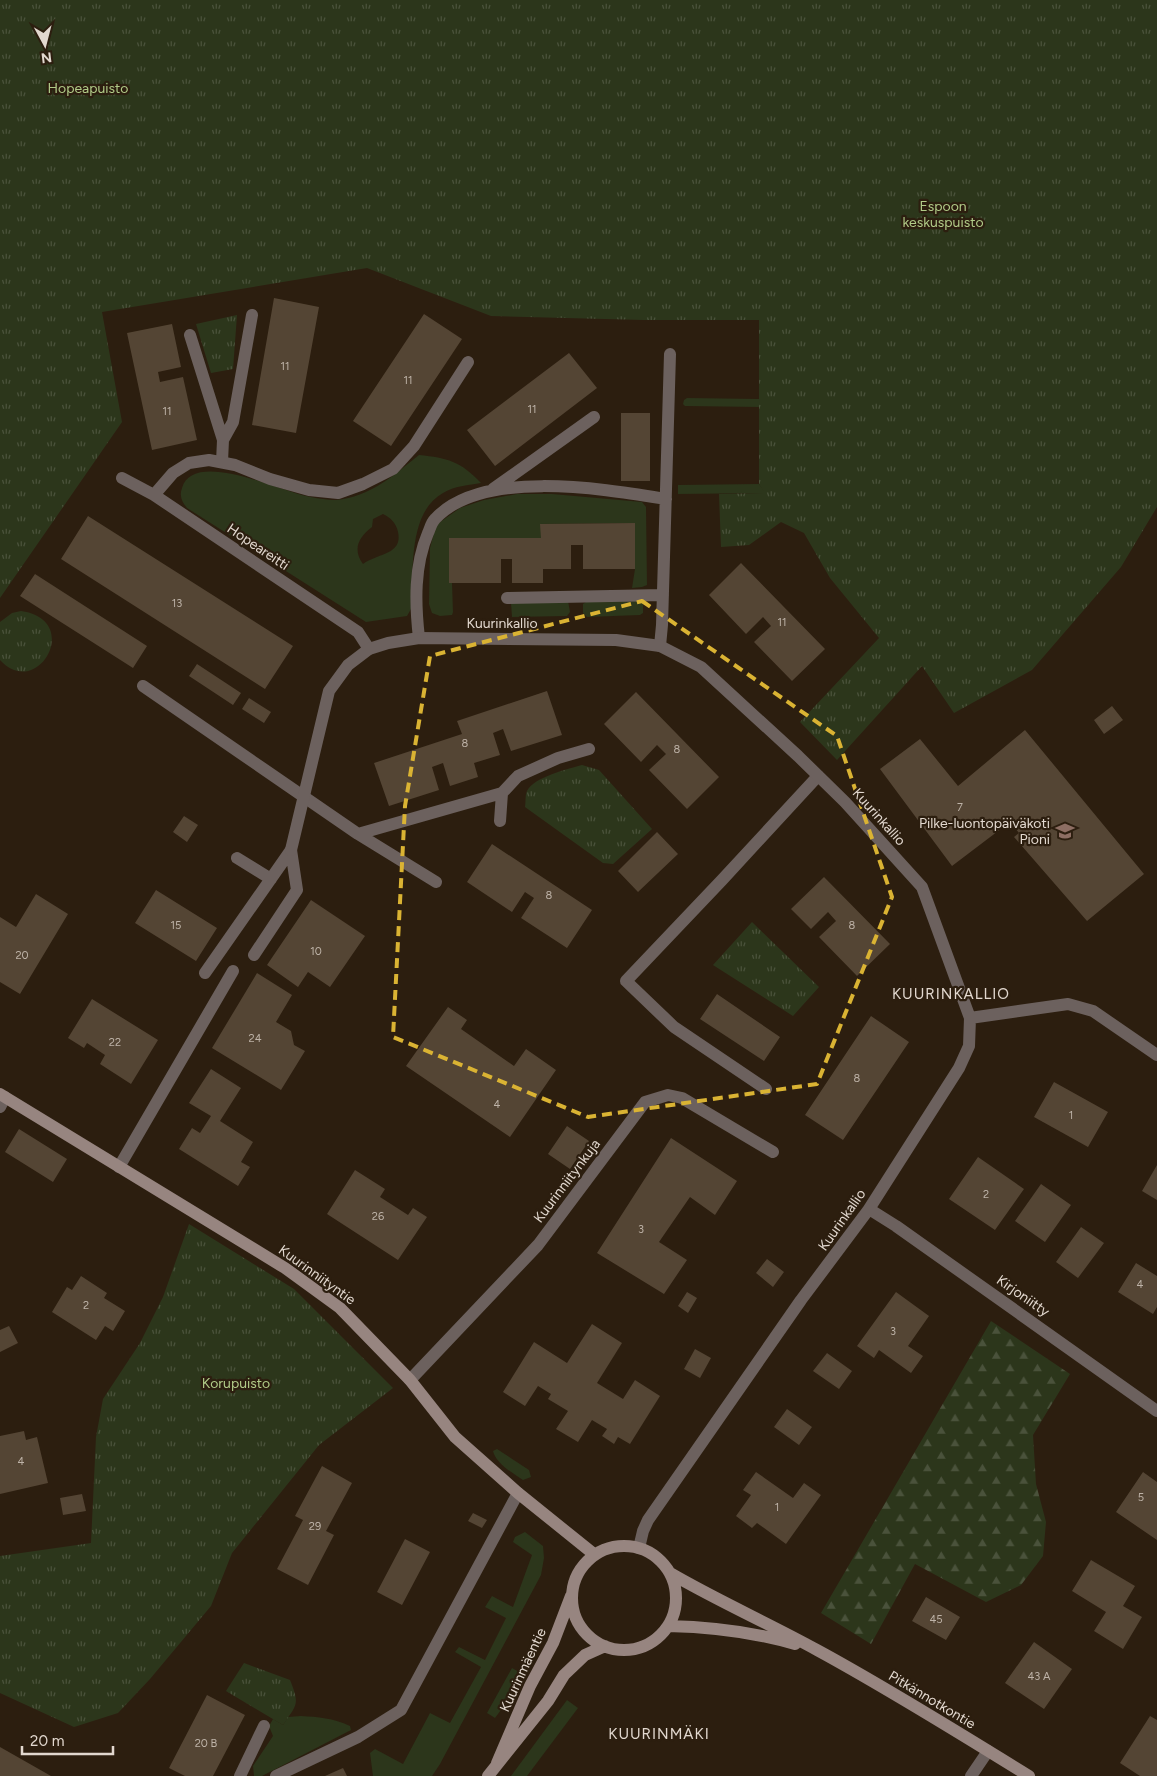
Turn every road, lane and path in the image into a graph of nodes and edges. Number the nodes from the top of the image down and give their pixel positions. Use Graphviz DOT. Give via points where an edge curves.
graph roads {
  1 [pos="252,315"];
  2 [pos="190,335"];
  3 [pos="670,354"];
  4 [pos="468,362"];
  5 [pos="594,417"];
  6 [pos="223,440"];
  7 [pos="222,462"];
  8 [pos="122,478"];
  9 [pos="493,489"];
  10 [pos="154,495"];
  11 [pos="666,499"];
  12 [pos="663,595"];
  13 [pos="507,598"];
  14 [pos="419,638"];
  15 [pos="660,646"];
  16 [pos="369,649"];
  17 [pos="143,686"];
  18 [pos="589,749"];
  19 [pos="818,776"];
  20 [pos="502,793"];
  21 [pos="304,796"];
  22 [pos="500,821"];
  23 [pos="358,834"];
  24 [pos="292,850"];
  25 [pos="236,858"];
  26 [pos="271,879"];
  27 [pos="436,882"];
  28 [pos="254,955"];
  29 [pos="233,971"];
  30 [pos="205,973"];
  31 [pos="970,1018"];
  32 [pos="1157,1054"];
  33 [pos="766,1089"];
  34 [pos="2,1099"];
  35 [pos="773,1152"];
  36 [pos="119,1167"];
  37 [pos="869,1209"];
  38 [pos="410,1380"];
  39 [pos="1157,1411"];
  40 [pos="518,1493"];
  41 [pos="639,1548"];
  42 [pos="594,1555"];
  43 [pos="670,1573"];
  44 [pos="573,1589"];
  45 [pos="668,1626"];
  46 [pos="605,1646"];
  47 [pos="819,1651"];
  48 [pos="264,1726"];
  49 [pos="988,1751"];
  50 [pos="497,1762"];
  51 [pos="240,1776"];
  52 [pos="276,1776"];
  53 [pos="488,1776"];
  54 [pos="971,1776"];
  55 [pos="1029,1776"];
  1 -- 6 [label="street" via="232,422"];
  2 -- 6 [label="street"];
  3 -- 11 [label="street"];
  4 -- 7 [label="street" via="414,446 393,469 364,484 338,493 309,490"];
  5 -- 9 [label="street"];
  6 -- 7 [label="street"];
  7 -- 10 [label="street" via="189,463 173,473"];
  8 -- 10 [label="street, Hopeareitti"];
  9 -- 11 [label="street" via="601,488"];
  9 -- 14 [label="street" via="456,502 433,520 421,548 416,581"];
  10 -- 16 [label="street, Hopeareitti" via="358,632"];
  11 -- 12 [label="street"];
  12 -- 13 [label="street"];
  12 -- 15 [label="street"];
  14 -- 15 [label="street, Kuurinkallio" via="578,638"];
  14 -- 16 [label="street, Kuurinkallio"];
  15 -- 19 [label="street, Kuurinkallio" via="701,667"];
  16 -- 21 [label="street, Kuurinkallio" via="348,665 329,691"];
  17 -- 21 [label="street"];
  18 -- 20 [label="street" via="558,758 518,776"];
  19 -- 31 [label="street, Kuurinkallio" via="922,887"];
  19 -- 33 [label="street" via="626,981 674,1027"];
  20 -- 22 [label="street"];
  20 -- 23 [label="street"];
  21 -- 23 [label="street"];
  21 -- 24 [label="street, Kuurinkallio"];
  23 -- 27 [label="street"];
  24 -- 26 [label="street"];
  24 -- 28 [label="street" via="297,890"];
  25 -- 26 [label="street"];
  26 -- 30 [label="street"];
  29 -- 36 [label="street"];
  31 -- 32 [label="street" via="1068,1004 1093,1011"];
  31 -- 37 [label="street, Kuurinkallio" via="969,1046 959,1068"];
  34 -- 36 [label="street, Kuurinniityntie"];
  35 -- 38 [label="street, Kuurinniitynkuja" via="682,1098 668,1095 645,1102 538,1245"];
  36 -- 38 [label="street, Kuurinniityntie" via="284,1268 340,1308"];
  37 -- 39 [label="street, Kirjoniitty"];
  37 -- 41 [label="street, Kuurinkallio" via="801,1300 648,1520"];
  38 -- 40 [label="street, Kuurinniityntie" via="455,1437"];
  40 -- 42 [label="street, Kuurinniityntie"];
  40 -- 52 [label="street" via="401,1710 358,1737"];
  41 -- 42 [label="street" via="613,1547"];
  41 -- 43 [label="street" via="656,1558"];
  42 -- 44 [label="street" via="580,1570"];
  43 -- 45 [label="street" via="676,1597"];
  43 -- 47 [label="street, Pitkännotkontie"];
  44 -- 46 [label="street" via="576,1619 588,1636"];
  44 -- 50 [label="street, Kuurinmäentie" via="564,1618"];
  45 -- 46 [label="street" via="654,1641 635,1649"];
  45 -- 47 [label="street, Pitkännotkontie" via="708,1628 780,1640"];
  46 -- 50 [label="street, Kuurinmäentie" via="585,1655 564,1675 548,1701"];
  47 -- 49 [label="street, Pitkännotkontie"];
  48 -- 51 [label="street"];
  49 -- 54 [label="street"];
  49 -- 55 [label="street, Pitkännotkontie"];
  50 -- 53 [label="street, Kuurinmäentie"];
}
